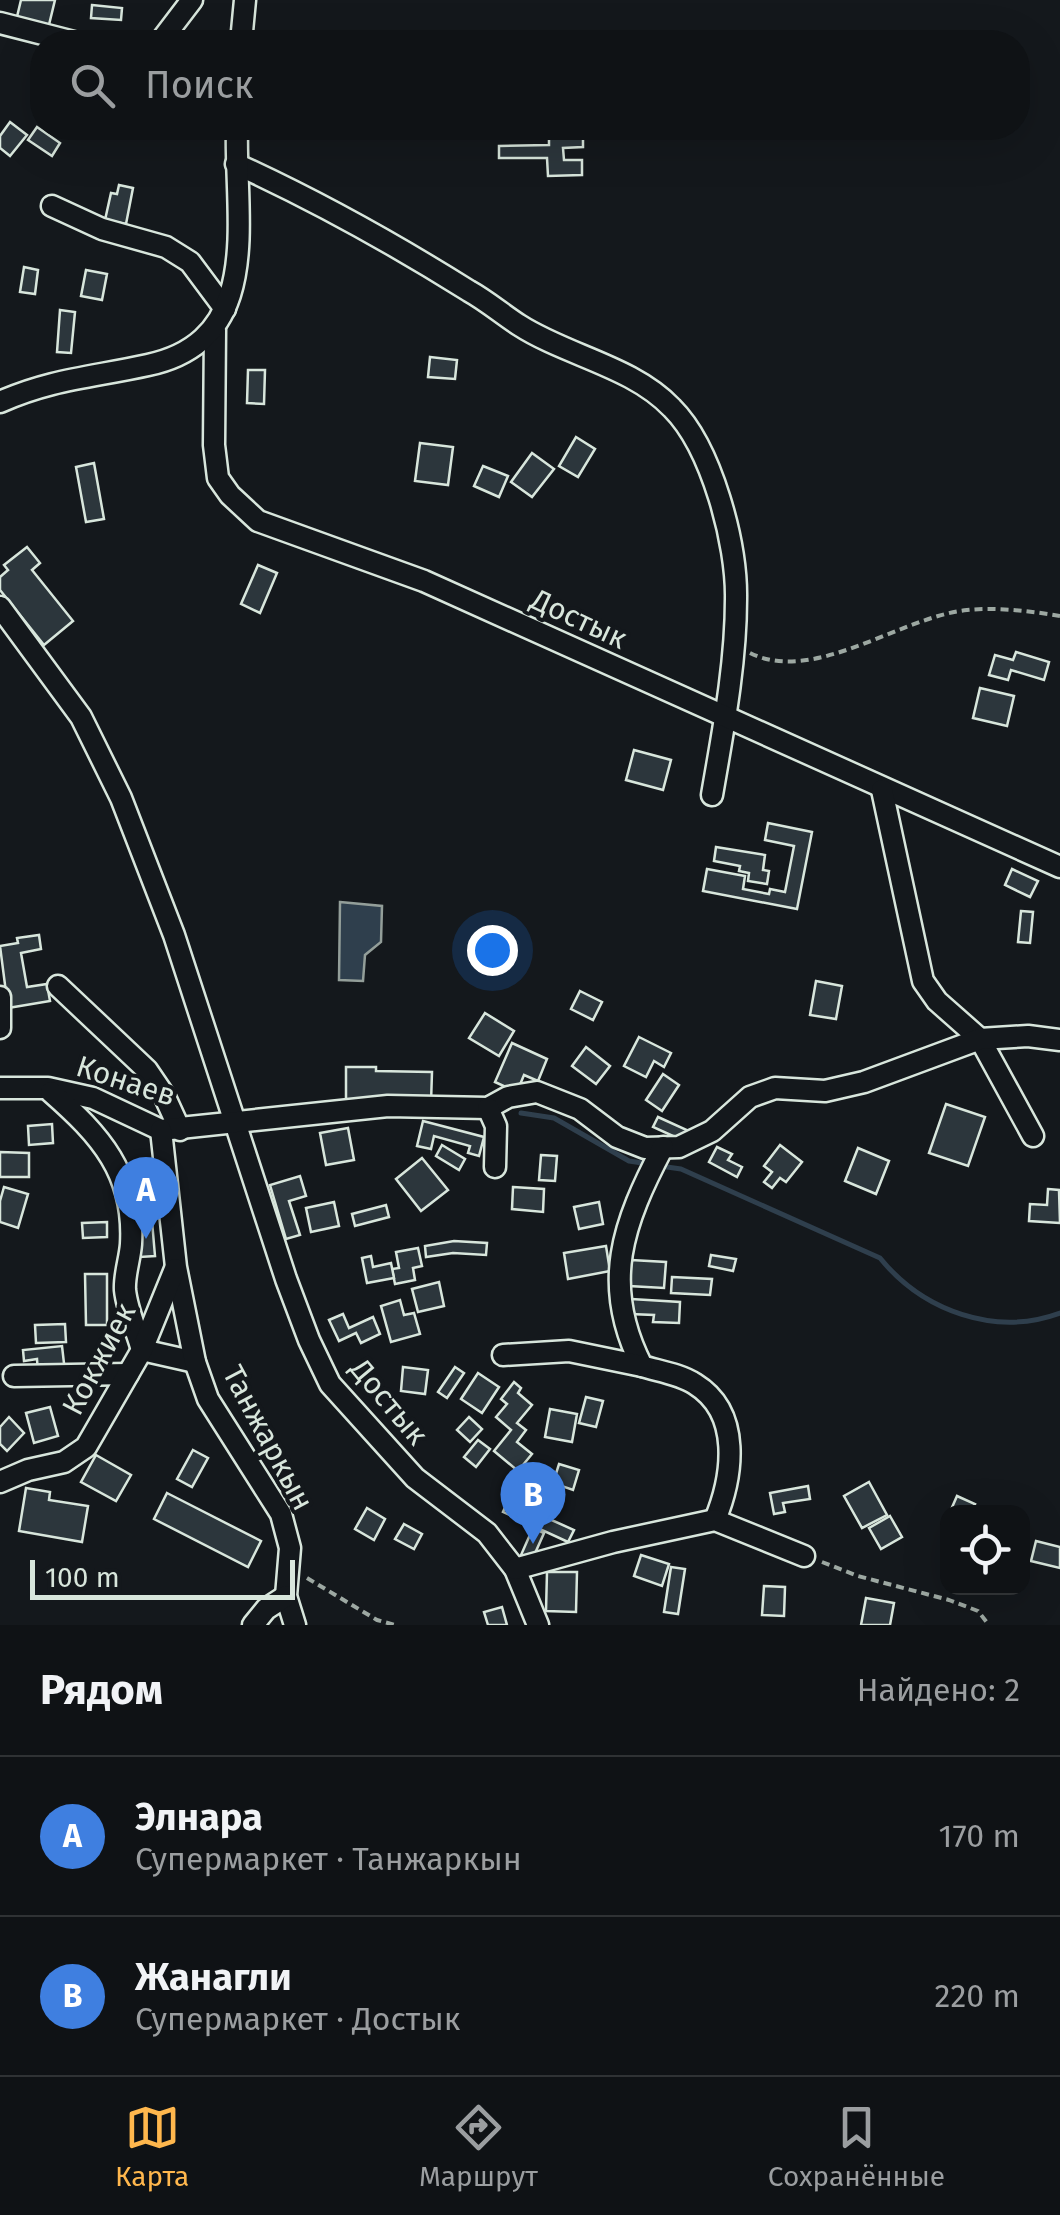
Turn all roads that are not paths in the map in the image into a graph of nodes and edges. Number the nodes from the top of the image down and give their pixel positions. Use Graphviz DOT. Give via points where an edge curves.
graph roads {
  1 [pos="192,0"];
  2 [pos="245,0"];
  3 [pos="0,23"];
  4 [pos="169,30"];
  5 [pos="242,30"];
  6 [pos="30,31"];
  7 [pos="237,145"];
  8 [pos="52,206"];
  9 [pos="226,309"];
  10 [pos="214,330"];
  11 [pos="0,402"];
  12 [pos="0,607"];
  13 [pos="725,718"];
  14 [pos="882,790"];
  15 [pos="712,796"];
  16 [pos="1060,867"];
  17 [pos="58,986"];
  18 [pos="0,997"];
  19 [pos="0,1028"];
  20 [pos="980,1039"];
  21 [pos="1060,1040"];
  22 [pos="0,1088"];
  23 [pos="48,1088"];
  24 [pos="488,1108"];
  25 [pos="234,1121"];
  26 [pos="170,1130"];
  27 [pos="1034,1136"];
  28 [pos="663,1148"];
  29 [pos="495,1168"];
  30 [pos="176,1267"];
  31 [pos="142,1350"];
  32 [pos="503,1355"];
  33 [pos="195,1362"];
  34 [pos="642,1366"];
  35 [pos="128,1374"];
  36 [pos="14,1376"];
  37 [pos="0,1482"];
  38 [pos="716,1520"];
  39 [pos="804,1556"];
  40 [pos="515,1569"];
  41 [pos="286,1596"];
  42 [pos="253,1625"];
  43 [pos="295,1625"];
  44 [pos="538,1625"];
  1 -- 4 [label="street"];
  2 -- 5 [label="street"];
  3 -- 6 [label="street"];
  7 -- 9 [label="street" via="239,238"];
  7 -- 13 [label="street" via="522,328 640,383 672,408 709,467 727,528 736,598"];
  8 -- 9 [label="street" via="102,230 166,246 190,262"];
  9 -- 10 [label="street"];
  10 -- 11 [label="street" via="188,352 153,364 38,385"];
  10 -- 13 [label="street, Достык" via="218,478 258,521 424,581"];
  12 -- 25 [label="street, Достык" via="81,717 120,798 174,935"];
  13 -- 14 [label="street, Достык"];
  13 -- 15 [label="street"];
  14 -- 16 [label="street, Достык"];
  14 -- 20 [label="street" via="923,981"];
  17 -- 26 [label="street" via="147,1070 164,1095"];
  18 -- 19 [label="street"];
  20 -- 21 [label="street"];
  20 -- 27 [label="street"];
  20 -- 28 [label="street" via="864,1082 825,1091 775,1088 750,1097 712,1131"];
  22 -- 23 [label="street, Конаев"];
  23 -- 26 [label="street, Конаев"];
  23 -- 31 [label="street" via="110,1152 128,1199 126,1290"];
  24 -- 25 [label="street" via="388,1106"];
  24 -- 28 [label="street" via="537,1092 580,1109 617,1137"];
  24 -- 29 [label="street" via="496,1126"];
  25 -- 26 [label="street, Конаев"];
  25 -- 40 [label="street, Достык" via="330,1384 415,1478 488,1532"];
  26 -- 30 [label="street, Танжаркын"];
  28 -- 34 [label="street" via="622,1240 619,1294"];
  30 -- 31 [label="street, Кокжиек"];
  30 -- 33 [label="street, Танжаркын"];
  31 -- 33 [label="street"];
  31 -- 35 [label="street, Кокжиек"];
  32 -- 34 [label="street" via="569,1350"];
  33 -- 41 [label="street, Танжаркын" via="208,1398 281,1514 290,1548"];
  34 -- 38 [label="street" via="693,1382 719,1405 730,1447 729,1487"];
  35 -- 36 [label="street"];
  35 -- 37 [label="street, Кокжиек" via="86,1447 64,1462"];
  38 -- 39 [label="street"];
  38 -- 40 [label="street"];
  40 -- 44 [label="street, Достык"];
  41 -- 42 [label="street"];
  41 -- 43 [label="street, Танжаркын"];
}
